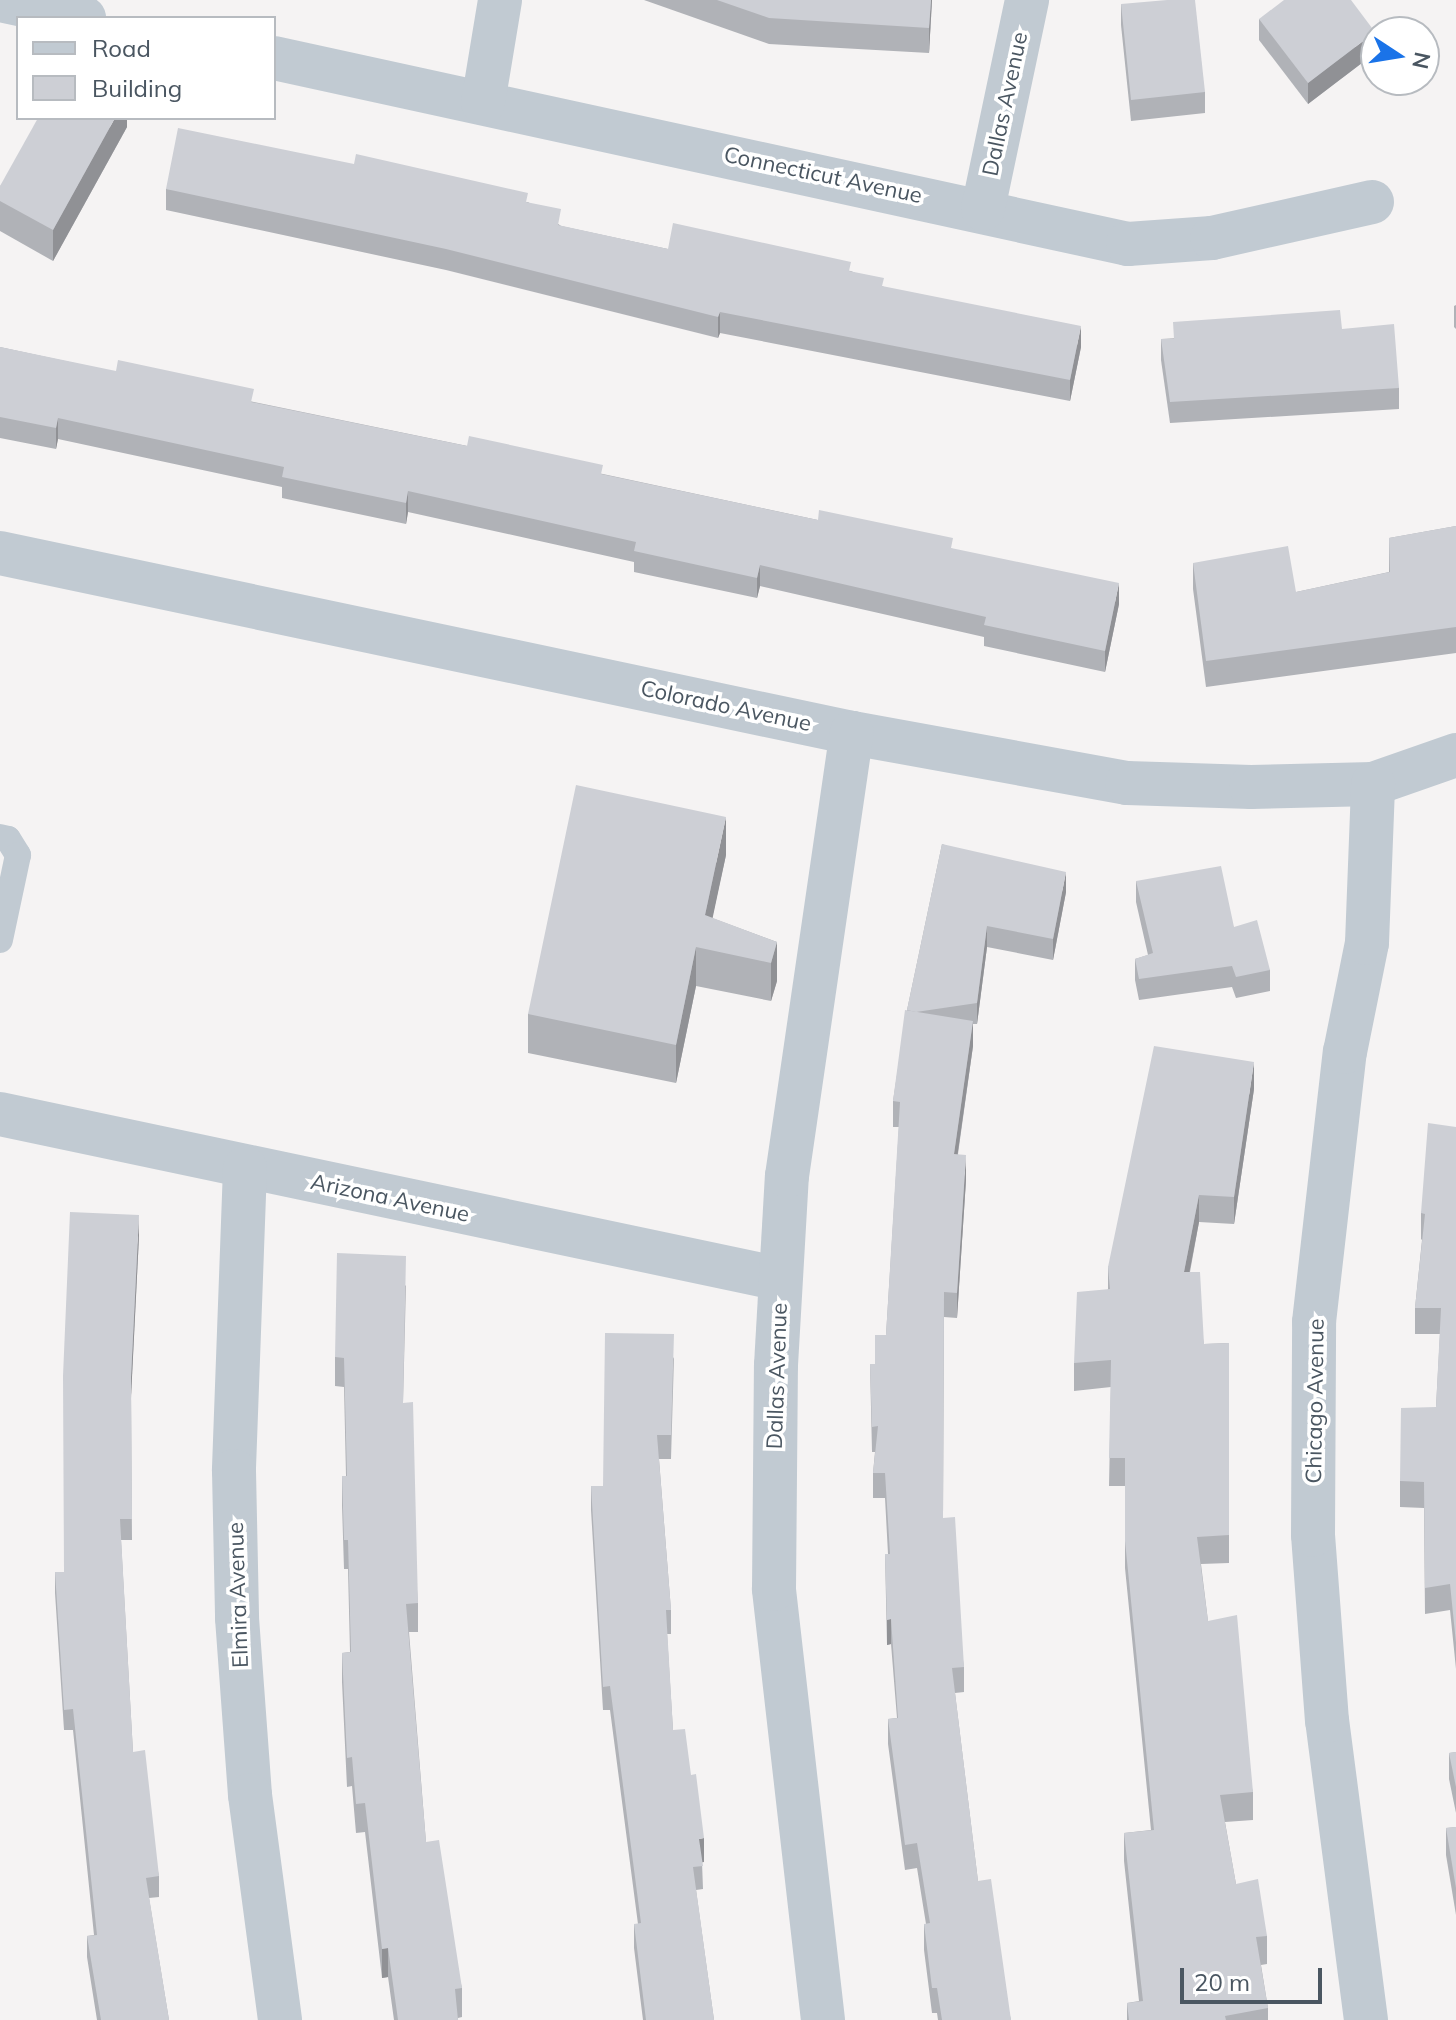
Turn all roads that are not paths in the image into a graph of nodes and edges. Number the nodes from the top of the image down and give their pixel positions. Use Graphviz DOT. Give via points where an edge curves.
graph roads {
  1 [pos="0,0"];
  2 [pos="500,0"];
  3 [pos="1027,0"];
  4 [pos="75,16"];
  5 [pos="276,58"];
  6 [pos="483,103"];
  7 [pos="1372,202"];
  8 [pos="983,209"];
  9 [pos="0,553"];
  10 [pos="852,733"];
  11 [pos="1456,755"];
  12 [pos="1373,784"];
  13 [pos="0,837"];
  14 [pos="0,940"];
  15 [pos="0,1114"];
  16 [pos="245,1168"];
  17 [pos="780,1279"];
  18 [pos="280,2020"];
  19 [pos="823,2020"];
  20 [pos="1366,2020"];
  1 -- 4 [label="street"];
  2 -- 6 [label="street"];
  3 -- 8 [label="street, Dallas Avenue"];
  5 -- 6 [label="street, Connecticut Avenue"];
  6 -- 8 [label="street, Connecticut Avenue"];
  7 -- 8 [label="street, Connecticut Avenue" via="1212,238 1156,245 1128,244"];
  9 -- 10 [label="street, Colorado Avenue"];
  10 -- 12 [label="street, Colorado Avenue" via="1127,783"];
  10 -- 17 [label="street, Dallas Avenue" via="787,1176"];
  11 -- 12 [label="street, Colorado Avenue"];
  12 -- 20 [label="street, Chicago Avenue" via="1367,943 1324,1199 1314,1322 1313,1535 1327,1721"];
  13 -- 14 [label="lane" via="8,839 18,855"];
  15 -- 16 [label="street, Arizona Avenue"];
  16 -- 17 [label="street, Arizona Avenue"];
  16 -- 18 [label="street, Elmira Avenue" via="234,1471 237,1618 250,1795"];
  17 -- 19 [label="street, Dallas Avenue" via="774,1589"];
}
